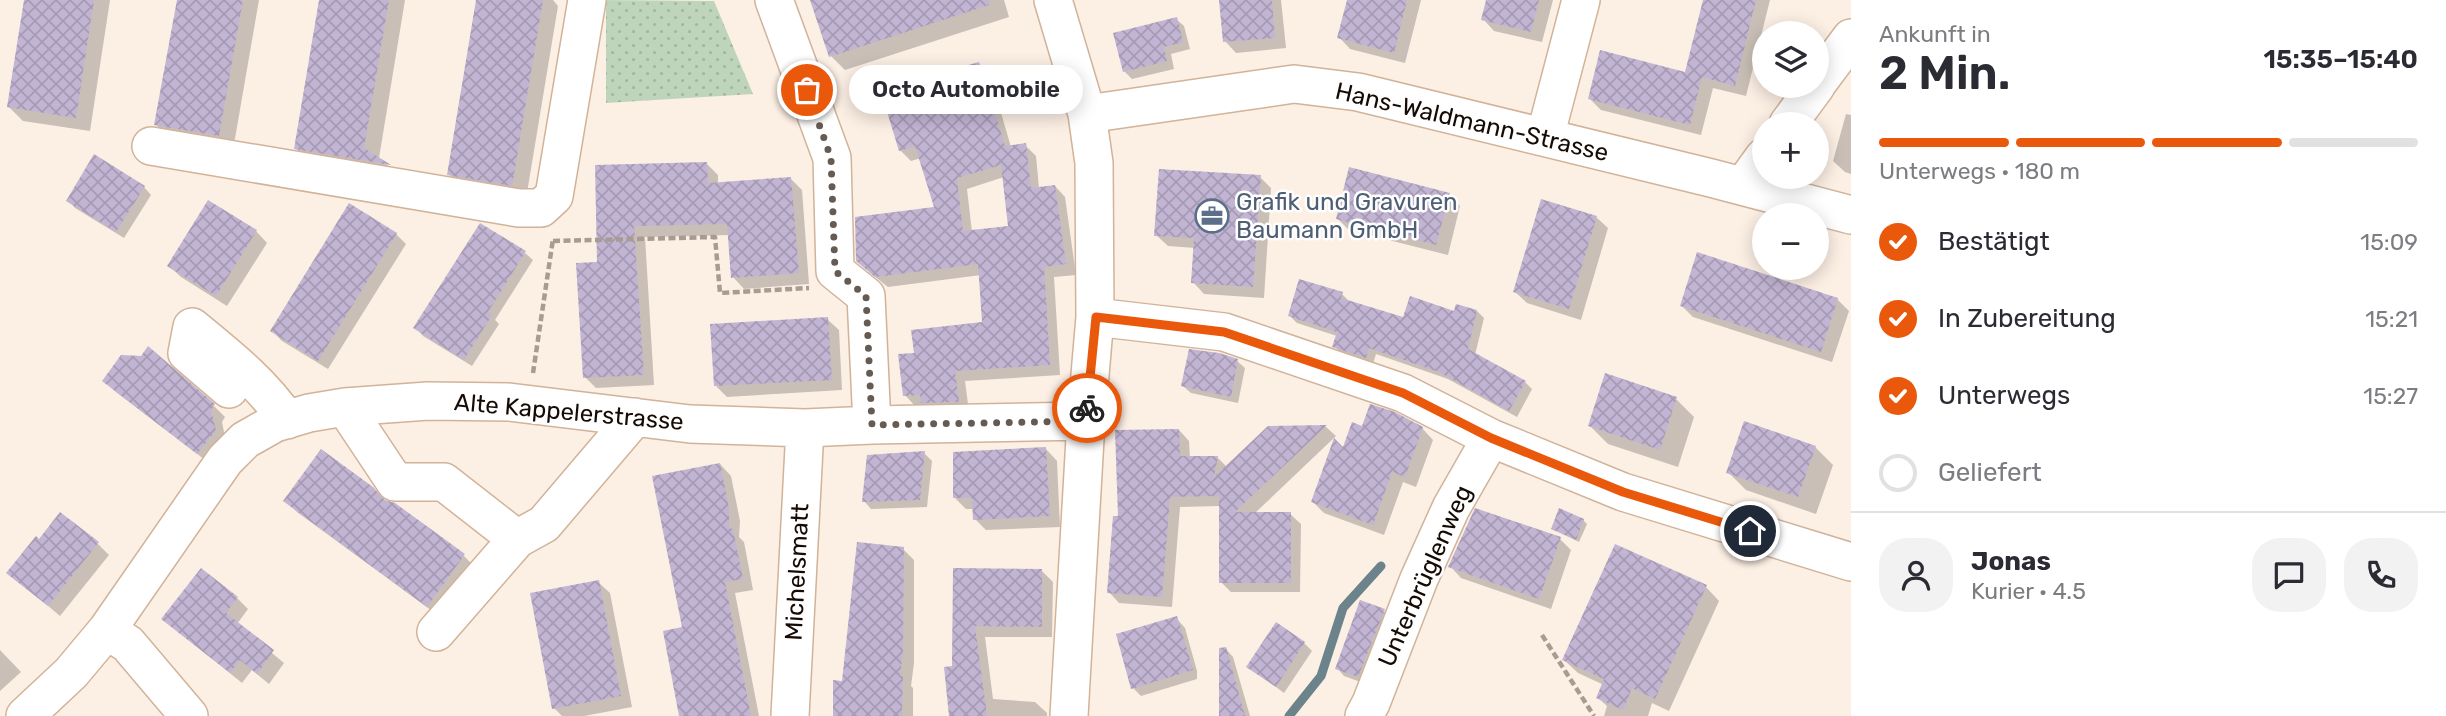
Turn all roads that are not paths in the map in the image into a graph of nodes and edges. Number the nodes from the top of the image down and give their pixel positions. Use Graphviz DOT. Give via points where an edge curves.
graph roads {
  1 [pos="587,0"];
  2 [pos="774,0"];
  3 [pos="1053,0"];
  4 [pos="1581,0"];
  5 [pos="1851,38"];
  6 [pos="1829,68"];
  7 [pos="1087,114"];
  8 [pos="1545,138"];
  9 [pos="151,146"];
  10 [pos="1752,174"];
  11 [pos="1743,186"];
  12 [pos="1851,215"];
  13 [pos="1096,317"];
  14 [pos="229,389"];
  15 [pos="345,407"];
  16 [pos="635,417"];
  17 [pos="287,419"];
  18 [pos="1086,421"];
  19 [pos="872,425"];
  20 [pos="805,428"];
  21 [pos="1491,438"];
  22 [pos="517,539"];
  23 [pos="1851,562"];
  24 [pos="107,630"];
  25 [pos="436,632"];
  26 [pos="25,716"];
  27 [pos="189,716"];
  28 [pos="790,716"];
  29 [pos="1069,716"];
  30 [pos="1364,716"];
  1 -- 9 [label="street" via="547,224 519,208"];
  2 -- 19 [label="street" via="831,158 835,271 866,296"];
  3 -- 7 [label="street"];
  4 -- 8 [label="street"];
  5 -- 6 [label="street"];
  7 -- 8 [label="street, Hans-Waldmann-Strasse" via="1294,84 1358,92"];
  7 -- 13 [label="street" via="1094,163"];
  8 -- 11 [label="street, Hans-Waldmann-Strasse"];
  10 -- 11 [label="street"];
  11 -- 12 [label="street, Hans-Waldmann-Strasse"];
  13 -- 18 [label="street"];
  13 -- 21 [label="street" via="1224,332 1403,393"];
  14 -- 17 [label="street" via="187,353 192,327 247,372"];
  15 -- 16 [label="street, Alte Kappelerstrasse" via="428,401 528,405"];
  15 -- 17 [label="street, Alte Kappelerstrasse"];
  15 -- 22 [label="street" via="394,482 444,482"];
  16 -- 20 [label="street, Alte Kappelerstrasse"];
  16 -- 22 [label="street" via="544,524"];
  17 -- 24 [label="street, Alte Kappelerstrasse" via="245,440 225,460"];
  18 -- 19 [label="street, Alte Kappelerstrasse"];
  18 -- 29 [label="street"];
  19 -- 20 [label="street, Alte Kappelerstrasse"];
  20 -- 28 [label="street, Michelsmatt"];
  21 -- 23 [label="street" via="1623,492"];
  21 -- 30 [label="street, Unterbrüglenweg" via="1451,508"];
  22 -- 25 [label="street"];
  24 -- 26 [label="street, Alte Kappelerstrasse" via="71,674"];
  24 -- 27 [label="street" via="128,644"];
}
